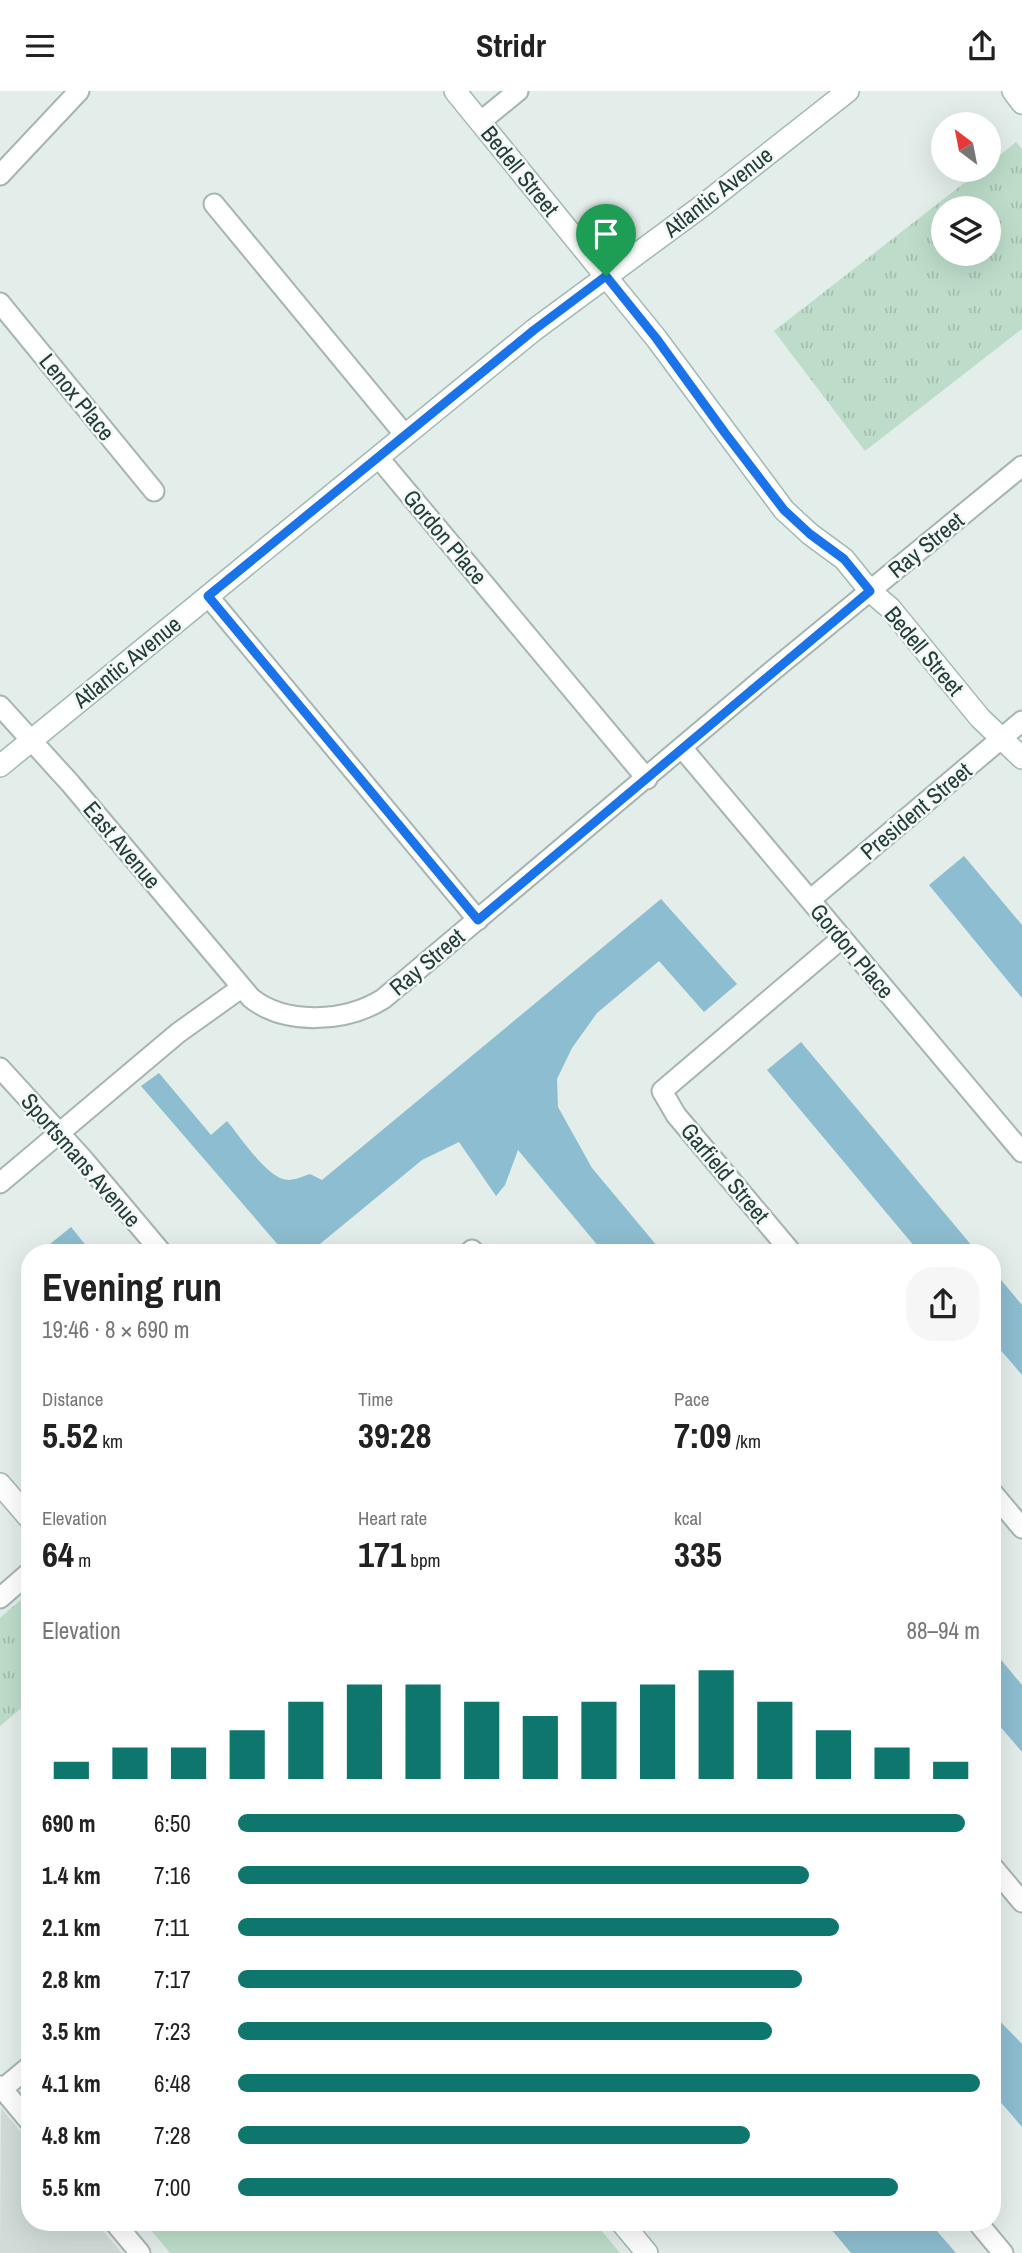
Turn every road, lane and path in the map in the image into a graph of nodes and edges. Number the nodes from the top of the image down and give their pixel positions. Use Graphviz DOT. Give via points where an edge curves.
graph roads {
  1 [pos="79,91"];
  2 [pos="455,91"];
  3 [pos="518,91"];
  4 [pos="848,91"];
  5 [pos="1013,91"];
  6 [pos="1022,103"];
  7 [pos="480,122"];
  8 [pos="0,175"];
  9 [pos="214,204"];
  10 [pos="606,276"];
  11 [pos="0,303"];
  12 [pos="405,435"];
  13 [pos="378,457"];
  14 [pos="1022,466"];
  15 [pos="155,491"];
  16 [pos="870,591"];
  17 [pos="208,596"];
  18 [pos="0,706"];
  19 [pos="1022,721"];
  20 [pos="1002,738"];
  21 [pos="32,739"];
  22 [pos="683,749"];
  23 [pos="1022,758"];
  24 [pos="0,766"];
  25 [pos="647,779"];
  26 [pos="810,900"];
  27 [pos="478,920"];
  28 [pos="842,938"];
  29 [pos="241,988"];
  30 [pos="0,1068"];
  31 [pos="59,1134"];
  32 [pos="1022,1152"];
  33 [pos="0,1183"];
  34 [pos="154,1244"];
  35 [pos="784,1244"];
  36 [pos="0,1484"];
  37 [pos="1001,1503"];
  38 [pos="21,1508"];
  39 [pos="1022,1528"];
  40 [pos="21,1580"];
  41 [pos="0,1598"];
  42 [pos="1001,1877"];
  43 [pos="1022,1902"];
  44 [pos="21,2073"];
  45 [pos="1,2089"];
  46 [pos="21,2112"];
  47 [pos="122,2231"];
  48 [pos="629,2231"];
  49 [pos="985,2231"];
  50 [pos="141,2253"];
  51 [pos="648,2253"];
  52 [pos="1003,2253"];
  1 -- 8 [label="street"];
  2 -- 7 [label="main road, Bedell Street"];
  3 -- 7 [label="street"];
  4 -- 10 [label="main road, Atlantic Avenue"];
  5 -- 6 [label="main road"];
  7 -- 10 [label="main road, Bedell Street"];
  9 -- 12 [label="street"];
  10 -- 12 [label="main road, Atlantic Avenue"];
  10 -- 16 [label="main road, Bedell Street" via="784,510 844,559"];
  11 -- 15 [label="street, Lenox Place"];
  12 -- 13 [label="main road, Atlantic Avenue"];
  13 -- 17 [label="main road, Atlantic Avenue"];
  13 -- 25 [label="street, Gordon Place"];
  14 -- 16 [label="street, Ray Street"];
  16 -- 20 [label="main road, Bedell Street" via="890,608 980,718"];
  16 -- 22 [label="street, Ray Street"];
  17 -- 21 [label="main road, Atlantic Avenue"];
  17 -- 27 [label="street"];
  18 -- 21 [label="street, East Avenue"];
  19 -- 20 [label="street, President Street"];
  20 -- 23 [label="main road, Bedell Street"];
  20 -- 26 [label="street, President Street"];
  21 -- 24 [label="main road, Atlantic Avenue"];
  21 -- 29 [label="street, East Avenue"];
  22 -- 25 [label="street, Ray Street"];
  22 -- 26 [label="street, Gordon Place"];
  25 -- 27 [label="street, Ray Street"];
  26 -- 28 [label="street, Gordon Place"];
  27 -- 29 [label="street, Ray Street" via="383,999 350,1014 323,1017 274,1012"];
  28 -- 32 [label="street, Gordon Place"];
  28 -- 35 [label="street, Garfield Street" via="662,1091 676,1115"];
  29 -- 31 [label="street" via="177,1033"];
  30 -- 31 [label="street, Sportsmans Avenue"];
  31 -- 33 [label="street"];
  31 -- 34 [label="street, Sportsmans Avenue"];
  36 -- 38 [label="main road"];
  37 -- 39 [label="street"];
  40 -- 41 [label="street"];
  42 -- 43 [label="street"];
  44 -- 45 [label="street"];
  45 -- 46 [label="street"];
  47 -- 50 [label="street"];
  48 -- 51 [label="main road"];
  49 -- 52 [label="street"];
}
